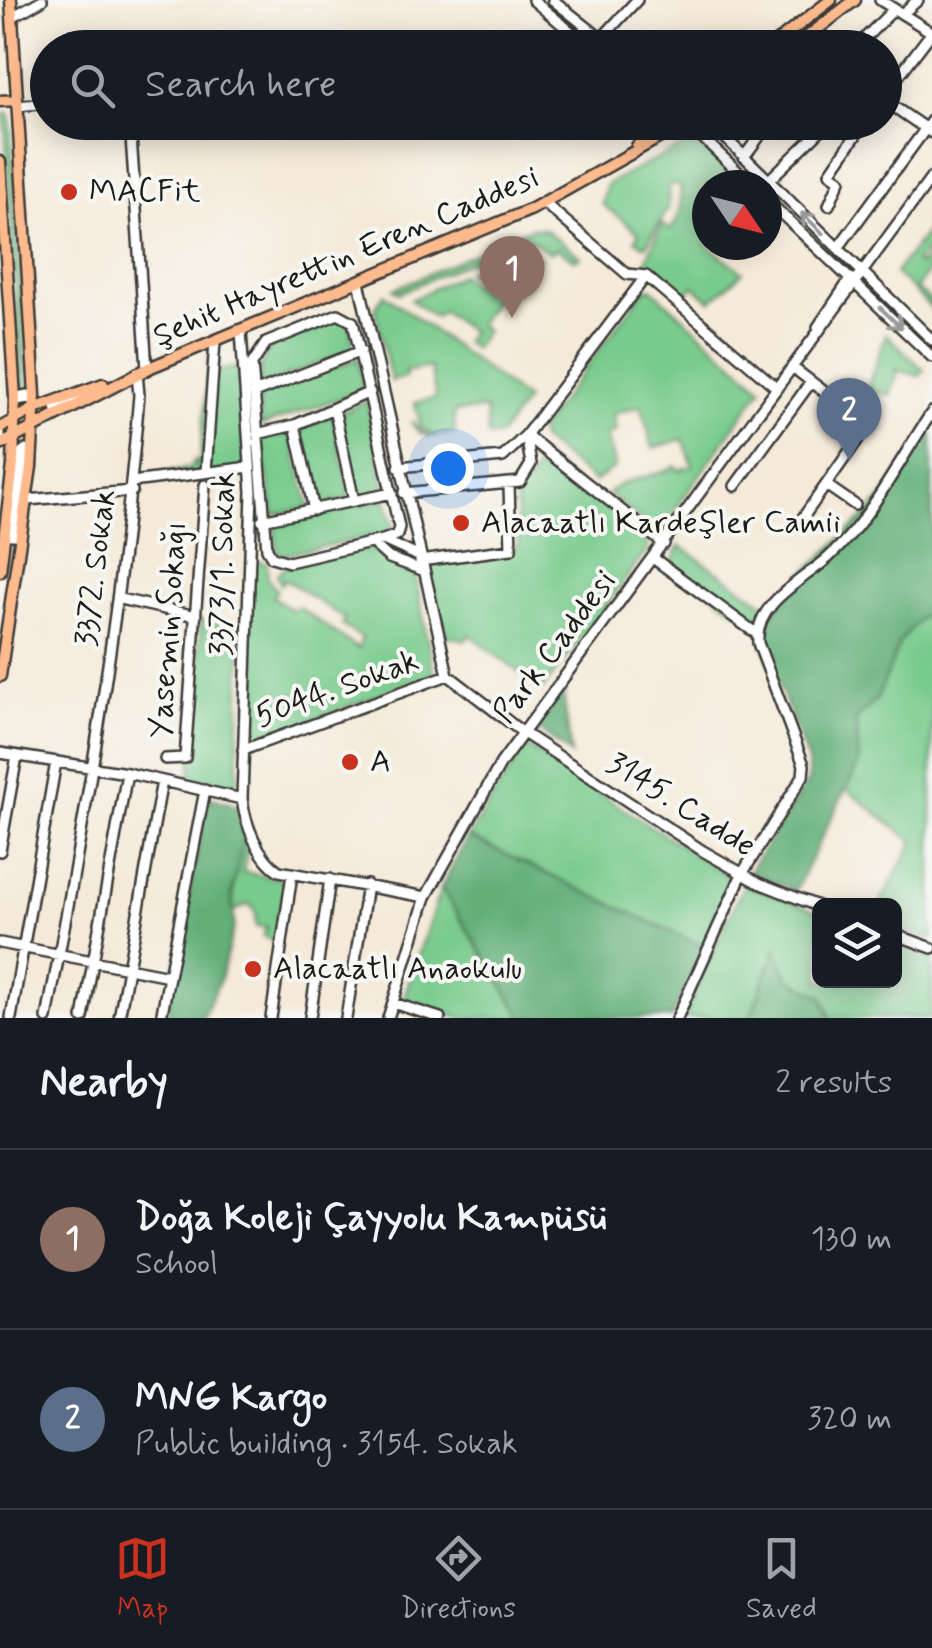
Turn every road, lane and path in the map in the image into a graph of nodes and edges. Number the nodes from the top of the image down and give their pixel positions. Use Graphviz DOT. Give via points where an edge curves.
graph roads {
  1 [pos="42,0"];
  2 [pos="534,0"];
  3 [pos="554,0"];
  4 [pos="637,0"];
  5 [pos="831,0"];
  6 [pos="855,0"];
  7 [pos="880,0"];
  8 [pos="918,0"];
  9 [pos="9,8"];
  10 [pos="898,11"];
  11 [pos="569,30"];
  12 [pos="590,30"];
  13 [pos="609,30"];
  14 [pos="792,30"];
  15 [pos="816,30"];
  16 [pos="876,30"];
  17 [pos="931,32"];
  18 [pos="902,72"];
  19 [pos="0,101"];
  20 [pos="17,103"];
  21 [pos="30,103"];
  22 [pos="902,109"];
  23 [pos="930,127"];
  24 [pos="131,140"];
  25 [pos="643,140"];
  26 [pos="655,140"];
  27 [pos="705,140"];
  28 [pos="727,140"];
  29 [pos="757,140"];
  30 [pos="811,140"];
  31 [pos="853,140"];
  32 [pos="625,156"];
  33 [pos="744,157"];
  34 [pos="0,162"];
  35 [pos="736,170"];
  36 [pos="757,170"];
  37 [pos="780,170"];
  38 [pos="932,177"];
  39 [pos="1,189"];
  40 [pos="782,194"];
  41 [pos="544,202"];
  42 [pos="829,205"];
  43 [pos="782,214"];
  44 [pos="838,248"];
  45 [pos="863,272"];
  46 [pos="646,276"];
  47 [pos="359,282"];
  48 [pos="853,282"];
  49 [pos="241,330"];
  50 [pos="932,340"];
  51 [pos="214,341"];
  52 [pos="360,351"];
  53 [pos="932,357"];
  54 [pos="792,367"];
  55 [pos="142,371"];
  56 [pos="811,382"];
  57 [pos="777,388"];
  58 [pos="370,392"];
  59 [pos="254,393"];
  60 [pos="31,404"];
  61 [pos="334,408"];
  62 [pos="932,412"];
  63 [pos="14,420"];
  64 [pos="295,424"];
  65 [pos="33,426"];
  66 [pos="257,434"];
  67 [pos="526,435"];
  68 [pos="0,436"];
  69 [pos="14,437"];
  70 [pos="23,466"];
  71 [pos="250,467"];
  72 [pos="399,467"];
  73 [pos="206,472"];
  74 [pos="205,484"];
  75 [pos="826,485"];
  76 [pos="509,486"];
  77 [pos="735,486"];
  78 [pos="132,487"];
  79 [pos="392,493"];
  80 [pos="404,493"];
  81 [pos="27,500"];
  82 [pos="354,501"];
  83 [pos="855,505"];
  84 [pos="314,510"];
  85 [pos="262,520"];
  86 [pos="797,526"];
  87 [pos="383,540"];
  88 [pos="372,543"];
  89 [pos="664,544"];
  90 [pos="652,558"];
  91 [pos="421,563"];
  92 [pos="0,571"];
  93 [pos="120,599"];
  94 [pos="196,616"];
  95 [pos="757,634"];
  96 [pos="448,675"];
  97 [pos="0,676"];
  98 [pos="522,732"];
  99 [pos="243,750"];
  100 [pos="0,753"];
  101 [pos="17,756"];
  102 [pos="165,759"];
  103 [pos="56,762"];
  104 [pos="94,768"];
  105 [pos="127,773"];
  106 [pos="162,781"];
  107 [pos="205,790"];
  108 [pos="242,799"];
  109 [pos="0,851"];
  110 [pos="292,874"];
  111 [pos="742,874"];
  112 [pos="330,879"];
  113 [pos="366,885"];
  114 [pos="426,897"];
  115 [pos="812,904"];
  116 [pos="902,937"];
  117 [pos="0,943"];
  118 [pos="24,948"];
  119 [pos="932,948"];
  120 [pos="60,954"];
  121 [pos="94,960"];
  122 [pos="128,968"];
  123 [pos="169,976"];
  124 [pos="393,1003"];
  125 [pos="11,1018"];
  126 [pos="47,1018"];
  127 [pos="83,1018"];
  128 [pos="119,1018"];
  129 [pos="160,1018"];
  130 [pos="271,1018"];
  131 [pos="310,1018"];
  132 [pos="346,1018"];
  133 [pos="388,1018"];
  134 [pos="440,1018"];
  135 [pos="677,1018"];
  1 -- 9 [label="street"];
  2 -- 11 [label="street"];
  3 -- 12 [label="street"];
  4 -- 13 [label="street"];
  5 -- 14 [label="main road"];
  6 -- 15 [label="main road"];
  7 -- 10 [label="street"];
  8 -- 10 [label="street"];
  9 -- 20 [label="main road"];
  10 -- 16 [label="street"];
  10 -- 17 [label="street"];
  17 -- 18 [label="street"];
  19 -- 20 [label="main road"];
  20 -- 21 [label="street"];
  20 -- 60 [label="main road"];
  22 -- 23 [label="street"];
  23 -- 44 [label="street"];
  24 -- 55 [label="street, 3372. Sokak"];
  25 -- 32 [label="main road, Şehit Hayrettin Eren Caddesi"];
  26 -- 32 [label="main road, Şehit Hayrettin Eren Caddesi"];
  27 -- 35 [label="street"];
  28 -- 33 [label="street"];
  29 -- 33 [label="street"];
  30 -- 37 [label="street"];
  31 -- 42 [label="street" via="830,173 840,180"];
  32 -- 41 [label="main road, Şehit Hayrettin Eren Caddesi"];
  33 -- 36 [label="street"];
  34 -- 39 [label="main road"];
  38 -- 45 [label="street, Park Caddesi"];
  39 -- 63 [label="main road"];
  44 -- 40 [label="street, one-way"];
  41 -- 46 [label="street" via="630,276"];
  41 -- 47 [label="main road, Şehit Hayrettin Eren Caddesi"];
  43 -- 48 [label="street"];
  44 -- 45 [label="street"];
  45 -- 48 [label="street, Park Caddesi"];
  45 -- 50 [label="street"];
  46 -- 57 [label="street"];
  46 -- 67 [label="street"];
  47 -- 49 [label="main road, Şehit Hayrettin Eren Caddesi"];
  47 -- 72 [label="street"];
  48 -- 53 [label="street, one-way"];
  48 -- 54 [label="street, Park Caddesi"];
  49 -- 51 [label="main road, Şehit Hayrettin Eren Caddesi"];
  49 -- 71 [label="street, 3373/1. Sokak"];
  51 -- 55 [label="main road, Şehit Hayrettin Eren Caddesi"];
  51 -- 73 [label="street"];
  52 -- 58 [label="street"];
  52 -- 59 [label="street"];
  52 -- 59 [label="street" via="354,322 338,314 266,343 252,364"];
  54 -- 56 [label="street"];
  54 -- 57 [label="street, Park Caddesi"];
  55 -- 60 [label="main road, Şehit Hayrettin Eren Caddesi"];
  55 -- 65 [label="main road, Şehit Hayrettin Eren Caddesi"];
  55 -- 78 [label="street, 3372. Sokak"];
  56 -- 75 [label="street" via="868,426"];
  56 -- 77 [label="street"];
  57 -- 89 [label="street, Park Caddesi"];
  58 -- 61 [label="street"];
  58 -- 79 [label="street"];
  59 -- 66 [label="street"];
  60 -- 63 [label="main road, Şehit Hayrettin Eren Caddesi"];
  60 -- 65 [label="main road"];
  61 -- 64 [label="street"];
  61 -- 82 [label="street"];
  62 -- 95 [label="street" via="851,532 772,604"];
  63 -- 68 [label="main road, Şehit Hayrettin Eren Caddesi"];
  63 -- 69 [label="main road"];
  64 -- 66 [label="street"];
  64 -- 84 [label="street"];
  65 -- 69 [label="main road, Şehit Hayrettin Eren Caddesi"];
  65 -- 81 [label="main road"];
  66 -- 85 [label="street"];
  67 -- 72 [label="street" via="502,457"];
  67 -- 76 [label="street" via="531,459 524,477"];
  67 -- 89 [label="street"];
  68 -- 69 [label="main road, Şehit Hayrettin Eren Caddesi"];
  69 -- 92 [label="main road"];
  70 -- 70 [label="street" via="20,467 12,535 16,535"];
  71 -- 73 [label="street"];
  71 -- 99 [label="street, 3373/1. Sokak"];
  72 -- 80 [label="street"];
  73 -- 78 [label="street"];
  74 -- 94 [label="street, Yasemin Sokağı"];
  75 -- 83 [label="street"];
  75 -- 86 [label="street"];
  76 -- 80 [label="street"];
  76 -- 91 [label="street" via="511,549"];
  78 -- 81 [label="street"];
  78 -- 93 [label="street, 3372. Sokak"];
  79 -- 82 [label="street"];
  79 -- 87 [label="street" via="399,531"];
  80 -- 91 [label="street"];
  81 -- 97 [label="main road"];
  82 -- 84 [label="street"];
  84 -- 85 [label="street"];
  85 -- 88 [label="street" via="268,549 280,562"];
  87 -- 88 [label="street"];
  87 -- 91 [label="street"];
  88 -- 91 [label="street" via="389,558"];
  89 -- 90 [label="street, Park Caddesi"];
  90 -- 95 [label="street"];
  90 -- 98 [label="street, Park Caddesi"];
  91 -- 96 [label="street"];
  93 -- 94 [label="street"];
  93 -- 104 [label="street, 3372. Sokak"];
  94 -- 102 [label="street, Yasemin Sokağı" via="185,758"];
  95 -- 111 [label="street" via="804,770"];
  96 -- 98 [label="street, 3145. Cadde"];
  96 -- 99 [label="street, 5044. Sokak"];
  98 -- 111 [label="street, 3145. Cadde"];
  98 -- 114 [label="street, Park Caddesi"];
  99 -- 108 [label="street, 3373/1. Sokak"];
  100 -- 101 [label="street"];
  101 -- 103 [label="street"];
  101 -- 109 [label="street"];
  103 -- 104 [label="street"];
  103 -- 118 [label="street"];
  104 -- 105 [label="street"];
  104 -- 120 [label="street, 3372. Sokak"];
  105 -- 106 [label="street"];
  105 -- 121 [label="street"];
  106 -- 107 [label="street"];
  106 -- 122 [label="street"];
  107 -- 108 [label="street"];
  107 -- 123 [label="street"];
  108 -- 110 [label="street" via="268,863"];
  110 -- 112 [label="street"];
  110 -- 130 [label="street"];
  111 -- 115 [label="street, 3145. Cadde"];
  111 -- 135 [label="street"];
  112 -- 113 [label="street"];
  112 -- 131 [label="street"];
  113 -- 114 [label="street"];
  113 -- 132 [label="street"];
  114 -- 124 [label="street, Park Caddesi"];
  116 -- 119 [label="street"];
  117 -- 118 [label="street"];
  118 -- 120 [label="street"];
  118 -- 125 [label="street"];
  120 -- 121 [label="street"];
  120 -- 126 [label="street, 3372. Sokak"];
  121 -- 122 [label="street"];
  121 -- 127 [label="street"];
  122 -- 123 [label="street"];
  122 -- 128 [label="street"];
  123 -- 129 [label="street"];
  124 -- 133 [label="street, Park Caddesi"];
  124 -- 134 [label="street"];
}
